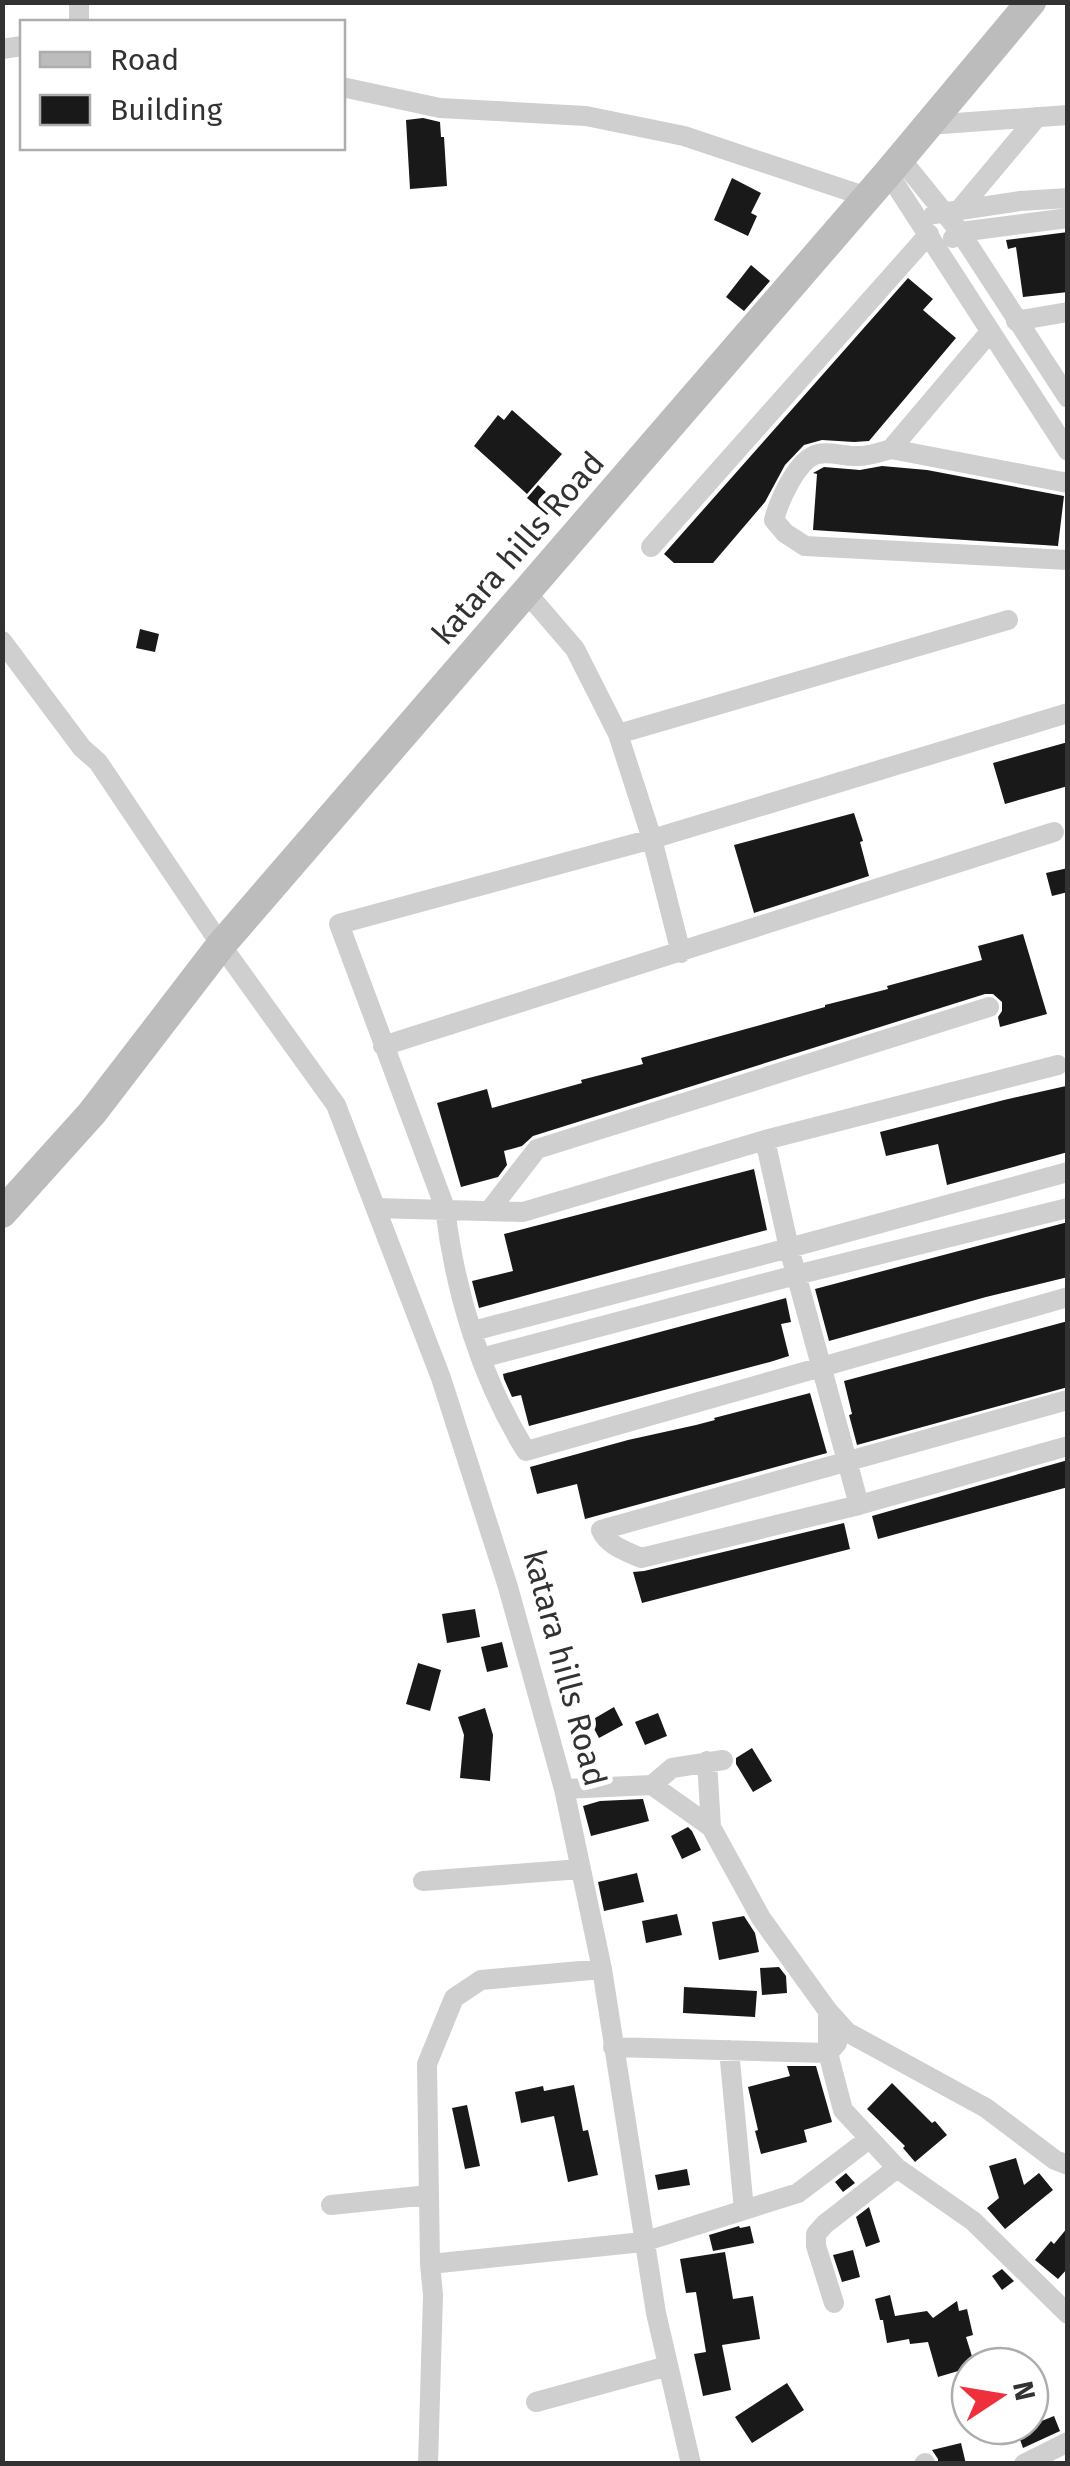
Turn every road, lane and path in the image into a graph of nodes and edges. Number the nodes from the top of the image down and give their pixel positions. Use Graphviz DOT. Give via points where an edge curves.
graph roads {
  1 [pos="1030,2"];
  2 [pos="345,88"];
  3 [pos="1068,115"];
  4 [pos="1037,117"];
  5 [pos="928,125"];
  6 [pos="894,166"];
  7 [pos="867,196"];
  8 [pos="1068,198"];
  9 [pos="952,210"];
  10 [pos="1068,218"];
  11 [pos="960,232"];
  12 [pos="929,234"];
  13 [pos="1068,312"];
  14 [pos="1016,321"];
  15 [pos="990,332"];
  16 [pos="1067,396"];
  17 [pos="1042,412"];
  18 [pos="891,450"];
  19 [pos="1068,451"];
  20 [pos="1068,482"];
  21 [pos="651,547"];
  22 [pos="1068,560"];
  23 [pos="526,592"];
  24 [pos="1008,620"];
  25 [pos="2,641"];
  26 [pos="1068,713"];
  27 [pos="618,734"];
  28 [pos="1054,832"];
  29 [pos="652,839"];
  30 [pos="220,944"];
  31 [pos="681,952"];
  32 [pos="990,1007"];
  33 [pos="384,1046"];
  34 [pos="1058,1066"];
  35 [pos="766,1140"];
  36 [pos="1068,1172"];
  37 [pos="376,1208"];
  38 [pos="445,1208"];
  39 [pos="1068,1208"];
  40 [pos="489,1210"];
  41 [pos="2,1213"];
  42 [pos="789,1248"];
  43 [pos="796,1275"];
  44 [pos="1068,1297"];
  45 [pos="472,1331"];
  46 [pos="481,1358"];
  47 [pos="822,1368"];
  48 [pos="1068,1400"];
  49 [pos="1068,1446"];
  50 [pos="847,1461"];
  51 [pos="859,1505"];
  52 [pos="652,1785"];
  53 [pos="564,1788"];
  54 [pos="711,1828"];
  55 [pos="581,1869"];
  56 [pos="423,1881"];
  57 [pos="602,1969"];
  58 [pos="828,2011"];
  59 [pos="847,2032"];
  60 [pos="613,2047"];
  61 [pos="729,2050"];
  62 [pos="828,2052"];
  63 [pos="869,2139"];
  64 [pos="1068,2164"];
  65 [pos="896,2168"];
  66 [pos="429,2195"];
  67 [pos="331,2205"];
  68 [pos="744,2210"];
  69 [pos="644,2242"];
  70 [pos="430,2264"];
  71 [pos="834,2303"];
  72 [pos="1068,2314"];
  73 [pos="668,2366"];
  74 [pos="536,2402"];
  75 [pos="1068,2442"];
  76 [pos="428,2464"];
  77 [pos="690,2464"];
  78 [pos="1024,2464"];
  1 -- 5 [label="main road, katara hills Road"];
  2 -- 7 [label="street" via="440,108 586,116 684,136"];
  3 -- 4 [label="street"];
  4 -- 5 [label="street"];
  4 -- 9 [label="street"];
  5 -- 6 [label="main road, katara hills Road"];
  6 -- 7 [label="main road, katara hills Road"];
  6 -- 9 [label="street"];
  6 -- 12 [label="street"];
  7 -- 23 [label="main road, katara hills Road"];
  8 -- 9 [label="street"];
  9 -- 11 [label="street"];
  9 -- 12 [label="street"];
  10 -- 11 [label="street"];
  11 -- 12 [label="street"];
  11 -- 14 [label="street"];
  12 -- 15 [label="street"];
  12 -- 21 [label="street"];
  13 -- 14 [label="street"];
  14 -- 16 [label="street"];
  15 -- 17 [label="street"];
  15 -- 18 [label="street"];
  16 -- 17 [label="street"];
  17 -- 19 [label="street"];
  18 -- 20 [label="street"];
  18 -- 22 [label="street" via="808,458 774,520 805,546"];
  23 -- 27 [label="street" via="575,650"];
  23 -- 30 [label="main road, katara hills Road"];
  24 -- 27 [label="street"];
  25 -- 30 [label="street, katara hills Road" via="98,762"];
  26 -- 29 [label="street"];
  27 -- 29 [label="street"];
  28 -- 31 [label="street"];
  29 -- 31 [label="street"];
  29 -- 33 [label="street" via="339,924"];
  30 -- 37 [label="street, katara hills Road" via="336,1106"];
  30 -- 41 [label="main road, katara hills Road" via="92,1113"];
  31 -- 33 [label="street"];
  32 -- 40 [label="street" via="537,1149"];
  33 -- 38 [label="street"];
  34 -- 35 [label="street"];
  35 -- 40 [label="street" via="523,1212"];
  35 -- 42 [label="street"];
  36 -- 42 [label="street"];
  37 -- 38 [label="street"];
  37 -- 53 [label="street, katara hills Road" via="453,1412"];
  38 -- 40 [label="street"];
  38 -- 45 [label="street" via="450,1255"];
  39 -- 43 [label="street"];
  42 -- 43 [label="street"];
  42 -- 45 [label="street"];
  43 -- 46 [label="street"];
  43 -- 47 [label="street"];
  44 -- 47 [label="street"];
  45 -- 46 [label="street"];
  46 -- 47 [label="street" via="526,1451"];
  47 -- 50 [label="street"];
  48 -- 50 [label="street"];
  49 -- 51 [label="street"];
  50 -- 51 [label="street"];
  50 -- 51 [label="street" via="601,1530 614,1546 640,1558"];
  52 -- 53 [label="street"];
  52 -- 54 [label="street"];
  52 -- 54 [label="street" via="672,1768 715,1760"];
  53 -- 55 [label="street, katara hills Road"];
  54 -- 58 [label="street" via="762,1918"];
  55 -- 56 [label="street"];
  55 -- 57 [label="street, katara hills Road"];
  57 -- 60 [label="street, katara hills Road"];
  57 -- 66 [label="street" via="481,1980 454,1998 428,2064"];
  58 -- 59 [label="street"];
  58 -- 62 [label="street"];
  59 -- 62 [label="street"];
  59 -- 64 [label="street" via="986,2108"];
  60 -- 61 [label="street"];
  60 -- 69 [label="street, katara hills Road"];
  61 -- 62 [label="street"];
  61 -- 68 [label="street"];
  62 -- 63 [label="street" via="843,2110"];
  63 -- 65 [label="street"];
  63 -- 68 [label="street" via="798,2193"];
  65 -- 71 [label="street" via="816,2234"];
  65 -- 72 [label="street" via="973,2221"];
  66 -- 67 [label="street"];
  66 -- 70 [label="street"];
  68 -- 69 [label="street"];
  69 -- 70 [label="street"];
  69 -- 73 [label="street, katara hills Road"];
  70 -- 76 [label="street"];
  73 -- 74 [label="street"];
  73 -- 77 [label="street, katara hills Road"];
  75 -- 78 [label="street"];
}
